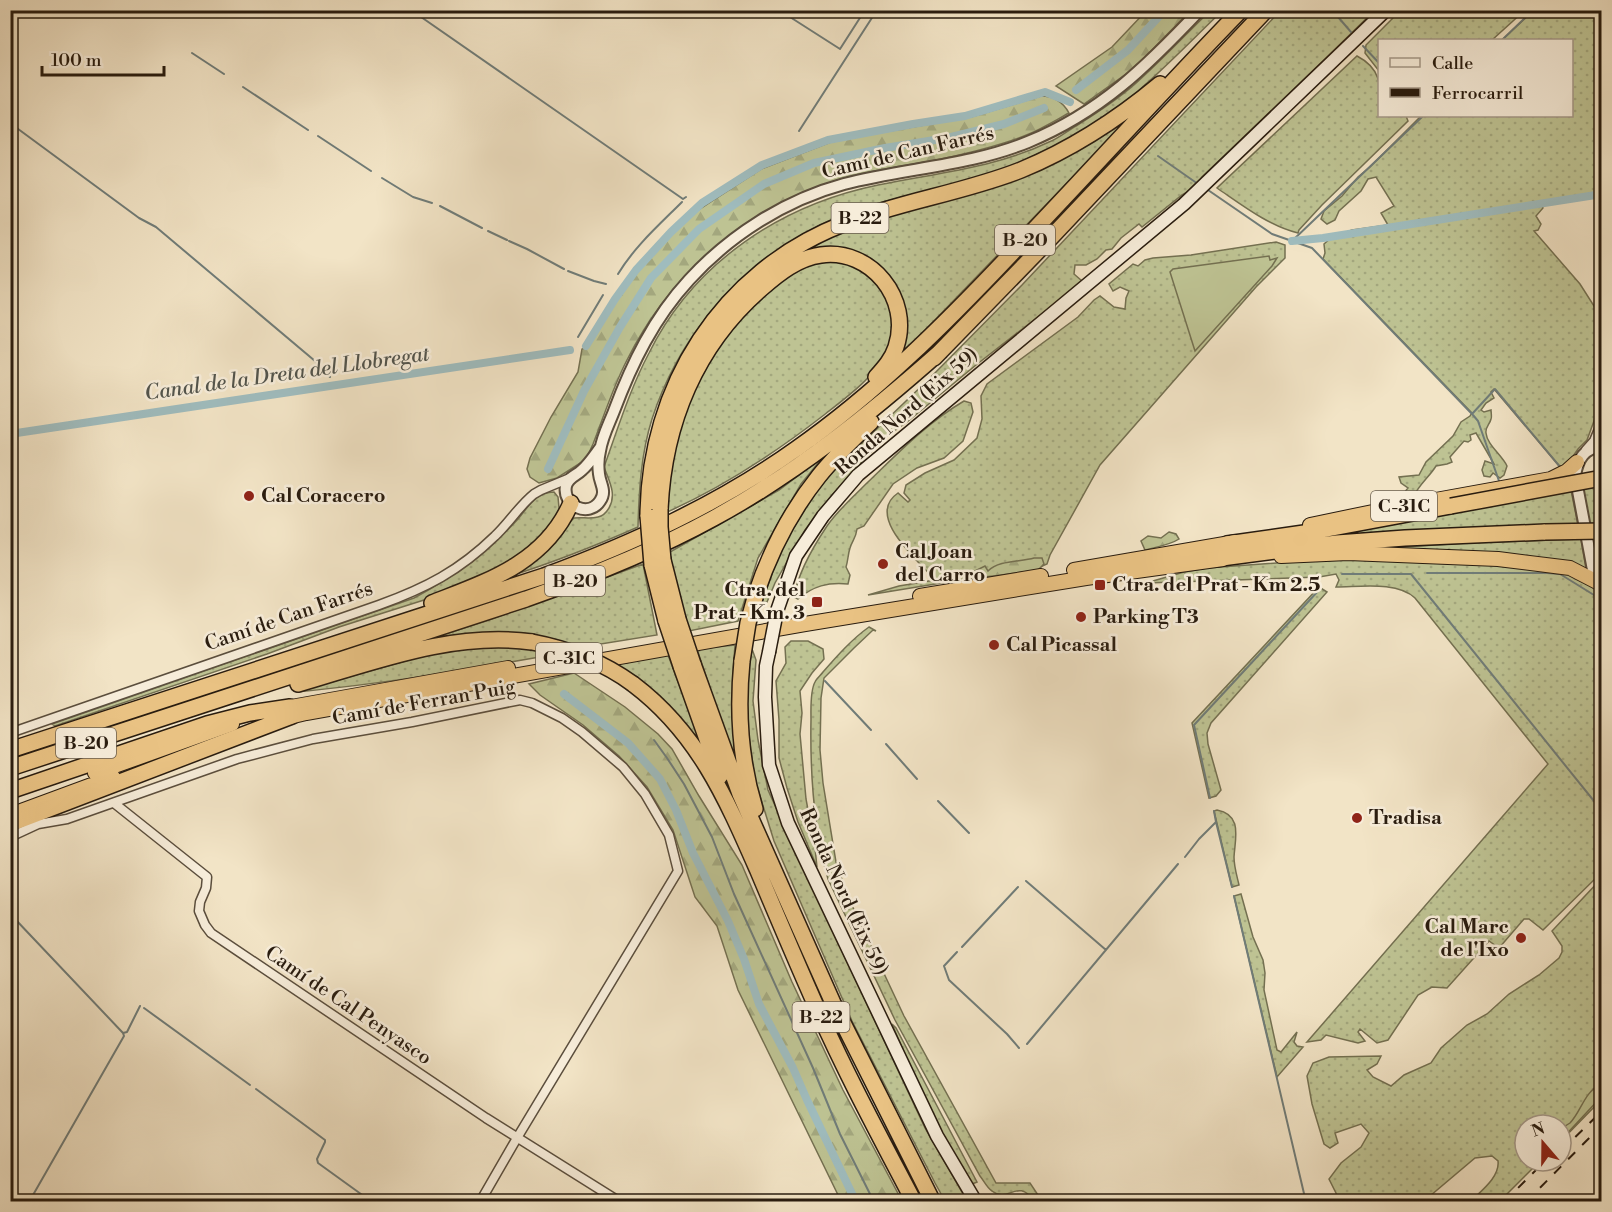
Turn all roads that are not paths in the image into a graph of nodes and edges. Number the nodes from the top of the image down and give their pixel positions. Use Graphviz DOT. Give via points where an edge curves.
graph roads {
  1 [pos="1200,10"];
  2 [pos="1240,10"];
  3 [pos="1266,10"];
  4 [pos="1386,10"];
  5 [pos="1206,46"];
  6 [pos="941,351"];
  7 [pos="833,422"];
  8 [pos="1602,422"];
  9 [pos="1602,446"];
  10 [pos="600,448"];
  11 [pos="1580,458"];
  12 [pos="575,475"];
  13 [pos="1602,478"];
  14 [pos="599,479"];
  15 [pos="551,486"];
  16 [pos="568,498"];
  17 [pos="654,512"];
  18 [pos="1602,531"];
  19 [pos="1227,544"];
  20 [pos="1214,559"];
  21 [pos="1600,584"];
  22 [pos="313,652"];
  23 [pos="687,665"];
  24 [pos="291,712"];
  25 [pos="162,717"];
  26 [pos="10,733"];
  27 [pos="10,750"];
  28 [pos="10,768"];
  29 [pos="10,791"];
  30 [pos="114,803"];
  31 [pos="10,805"];
  32 [pos="10,815"];
  33 [pos="10,824"];
  34 [pos="739,828"];
  35 [pos="10,837"];
  36 [pos="770,858"];
  37 [pos="517,1138"];
  38 [pos="480,1202"];
  39 [pos="620,1202"];
  40 [pos="914,1202"];
  41 [pos="933,1202"];
  42 [pos="976,1202"];
  1 -- 10 [label="street, Camí de Can Farrés" via="1125,84 1045,134 987,155 817,193 777,211 729,243 701,267 665,309 630,370"];
  2 -- 5 [label="highway, B-20"];
  3 -- 6 [label="highway, B-20"];
  4 -- 42 [label="main road, Ronda Nord (Eix 59), bridge" via="1184,204 858,475 796,556 777,611 766,666 765,697 769,765 788,823 937,1136"];
  5 -- 7 [label="highway, B-20" via="988,279 893,372"];
  5 -- 17 [label="highway, B-22" via="1125,111 1056,154 1000,177 842,224 805,242 761,273 717,317 678,378 657,436 649,478"];
  6 -- 25 [label="highway, B-20" via="885,400 788,473 715,518 638,556 526,599"];
  6 -- 36 [label="highway, bridge" via="819,476 784,529 756,594 742,661 739,707 743,756"];
  7 -- 17 [label="highway, B-22" via="888,363 897,345 900,323 893,296 877,273 852,258 830,254 803,260 770,281 739,310 707,351 673,423"];
  7 -- 22 [label="highway, B-20" via="735,488 668,525 599,556"];
  8 -- 11 [label="street" via="1594,441"];
  9 -- 11 [label="street" via="1592,447"];
  10 -- 12 [label="street"];
  10 -- 14 [label="street"];
  11 -- 19 [label="highway, C-31C" via="1551,479"];
  11 -- 21 [label="street" via="1575,475 1593,570"];
  12 -- 14 [label="street" via="592,473"];
  12 -- 15 [label="street, Camí de Can Farrés"];
  12 -- 16 [label="street" via="566,486"];
  13 -- 19 [label="highway, C-31C, bridge"];
  14 -- 16 [label="street" via="603,494 597,505 582,509"];
  15 -- 16 [label="street" via="558,486"];
  15 -- 26 [label="street, Camí de Can Farrés" via="529,498 468,560 420,590"];
  16 -- 22 [label="highway" via="560,525 549,538 500,575"];
  17 -- 23 [label="highway, B-22, bridge" via="660,527 657,563"];
  18 -- 20 [label="highway, C-31C, bridge" via="1406,538"];
  19 -- 24 [label="highway, C-31C" via="321,700"];
  20 -- 21 [label="highway" via="1348,553 1498,559 1570,568"];
  20 -- 24 [label="highway, C-31C"];
  22 -- 27 [label="highway, B-20"];
  23 -- 34 [label="highway, B-22"];
  23 -- 36 [label="highway, B-22"];
  24 -- 29 [label="highway" via="250,713 207,724"];
  24 -- 31 [label="highway, C-31C" via="249,718"];
  24 -- 32 [label="highway, C-31C"];
  24 -- 33 [label="highway" via="229,741"];
  25 -- 28 [label="highway, B-20"];
  25 -- 34 [label="highway, bridge" via="443,645 486,639 532,642 607,667 668,714 712,776"];
  30 -- 35 [label="street, Camí de Ferran Puig" via="38,824"];
  30 -- 37 [label="street, Camí de Cal Penyasco" via="207,877 199,911 211,933"];
  30 -- 37 [label="street, Camí de Ferran Puig" via="237,759 313,739 520,700 562,718 582,732 623,767 645,794 669,835 678,872"];
  34 -- 40 [label="highway, B-22" via="817,1009"];
  36 -- 41 [label="highway, B-22" via="833,1003"];
  37 -- 38 [label="street, Camí de Ferran Puig"];
  37 -- 39 [label="street, Camí de Cal Penyasco"];
}
